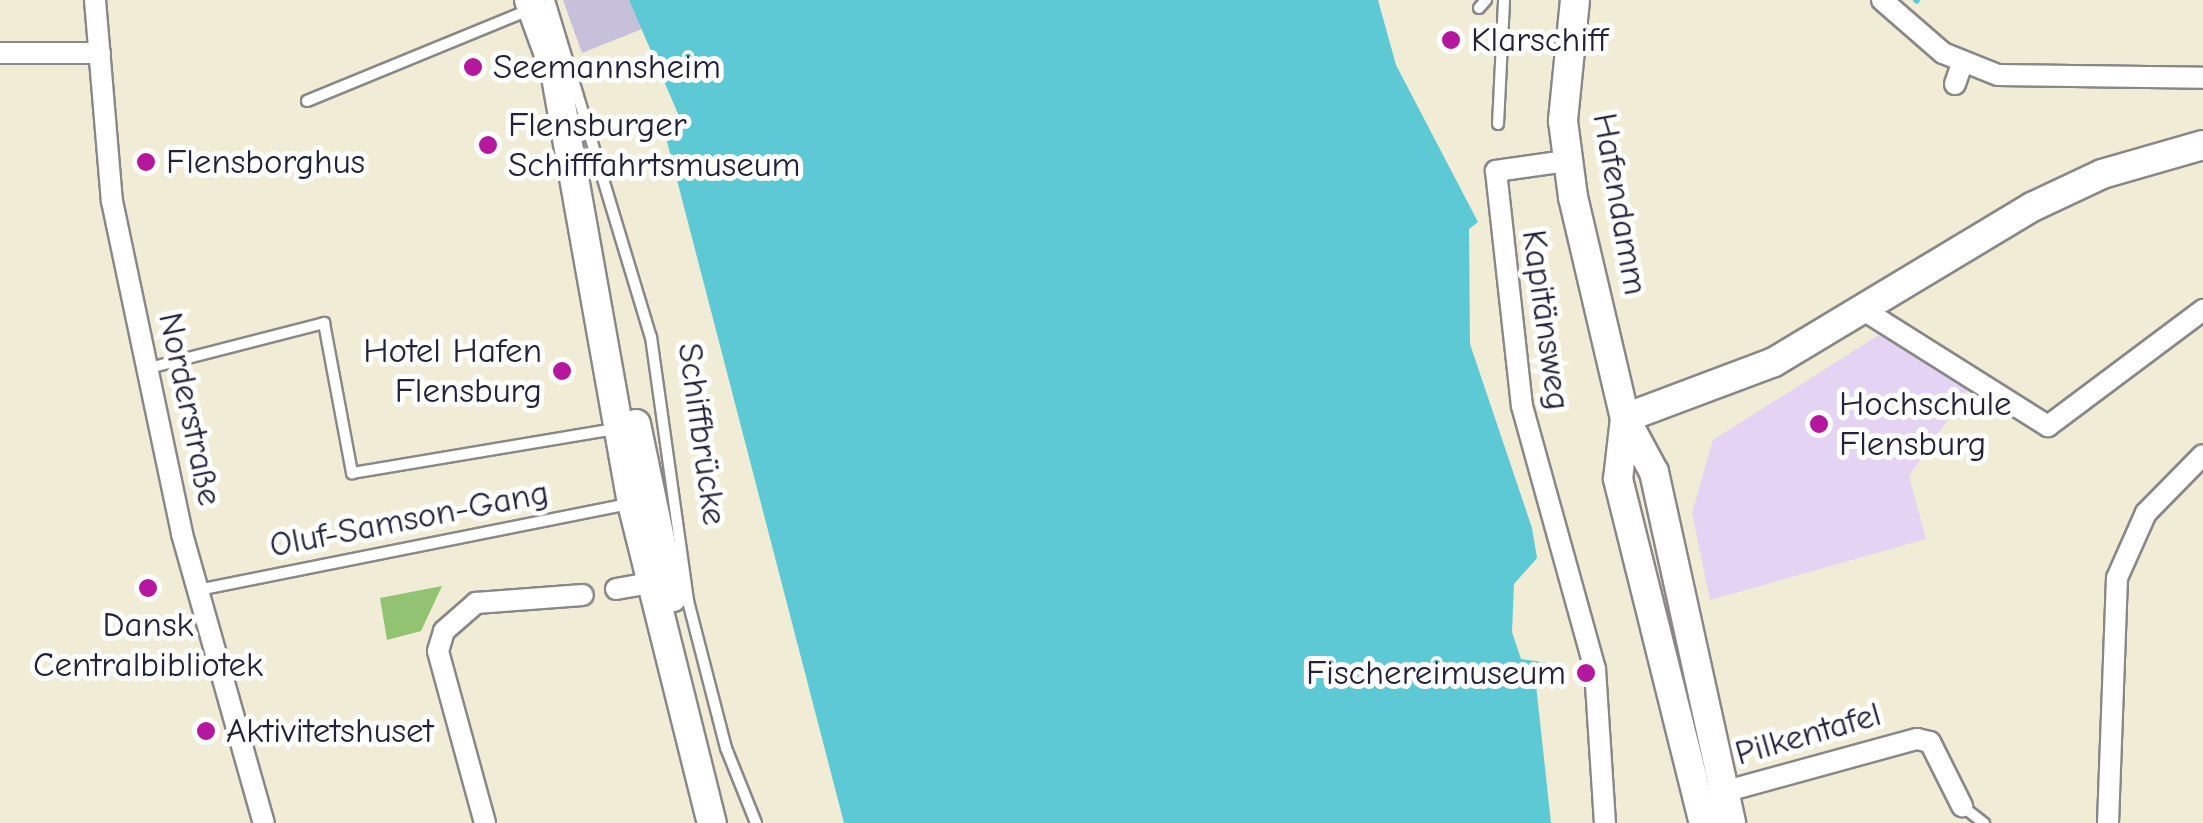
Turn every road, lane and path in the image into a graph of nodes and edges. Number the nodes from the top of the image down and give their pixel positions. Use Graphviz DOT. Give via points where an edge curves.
graph roads {
  1 [pos="95,0"];
  2 [pos="1504,0"];
  3 [pos="1575,0"];
  4 [pos="1882,0"];
  5 [pos="536,3"];
  6 [pos="0,53"];
  7 [pos="100,53"];
  8 [pos="2203,78"];
  9 [pos="306,101"];
  10 [pos="1498,124"];
  11 [pos="2203,145"];
  12 [pos="1566,161"];
  13 [pos="1862,309"];
  14 [pos="2203,310"];
  15 [pos="150,368"];
  16 [pos="1626,418"];
  17 [pos="628,426"];
  18 [pos="2203,456"];
  19 [pos="632,503"];
  20 [pos="650,583"];
  21 [pos="616,589"];
  22 [pos="197,590"];
  23 [pos="582,595"];
  24 [pos="1723,792"];
  25 [pos="1962,806"];
  26 [pos="264,823"];
  27 [pos="486,823"];
  28 [pos="712,823"];
  29 [pos="732,823"];
  30 [pos="756,823"];
  31 [pos="1605,823"];
  32 [pos="1704,823"];
  33 [pos="1731,823"];
  34 [pos="1984,823"];
  35 [pos="2108,823"];
  1 -- 7 [label="street, Norderstraße"];
  2 -- 10 [label="lane"];
  3 -- 12 [label="main road, Hafendamm"];
  4 -- 8 [label="street" via="1958,74 2037,82"];
  5 -- 9 [label="lane"];
  5 -- 17 [label="main road, Schiffbrücke"];
  5 -- 30 [label="lane, Schiffbrücke" via="651,337 688,601 726,748"];
  6 -- 7 [label="street"];
  7 -- 15 [label="street, Norderstraße" via="112,201"];
  11 -- 13 [label="main road" via="2032,207"];
  12 -- 16 [label="main road, Hafendamm"];
  12 -- 31 [label="street, Kapitänsweg" via="1496,171 1526,380 1522,406 1601,668"];
  13 -- 14 [label="street" via="2048,426"];
  13 -- 16 [label="main road" via="1774,362"];
  15 -- 17 [label="lane" via="324,323 352,473"];
  15 -- 22 [label="street, Norderstraße"];
  16 -- 24 [label="main road, Hafendamm" via="1654,472"];
  16 -- 32 [label="main road, Hafendamm" via="1618,480"];
  17 -- 19 [label="main road, Schiffbrücke"];
  17 -- 29 [label="main road, Schiffbrücke"];
  18 -- 35 [label="street" via="2146,513 2117,578"];
  19 -- 20 [label="main road, Schiffbrücke"];
  19 -- 22 [label="lane, Oluf-Samson-Gang"];
  20 -- 21 [label="street"];
  20 -- 28 [label="main road, Schiffbrücke"];
  22 -- 26 [label="street, Norderstraße"];
  23 -- 27 [label="street" via="476,604 444,632 438,650"];
  24 -- 25 [label="street, Pilkentafel" via="1918,739 1930,742"];
  24 -- 33 [label="main road, Hafendamm"];
  25 -- 34 [label="lane, Pilkentafel"];
}
